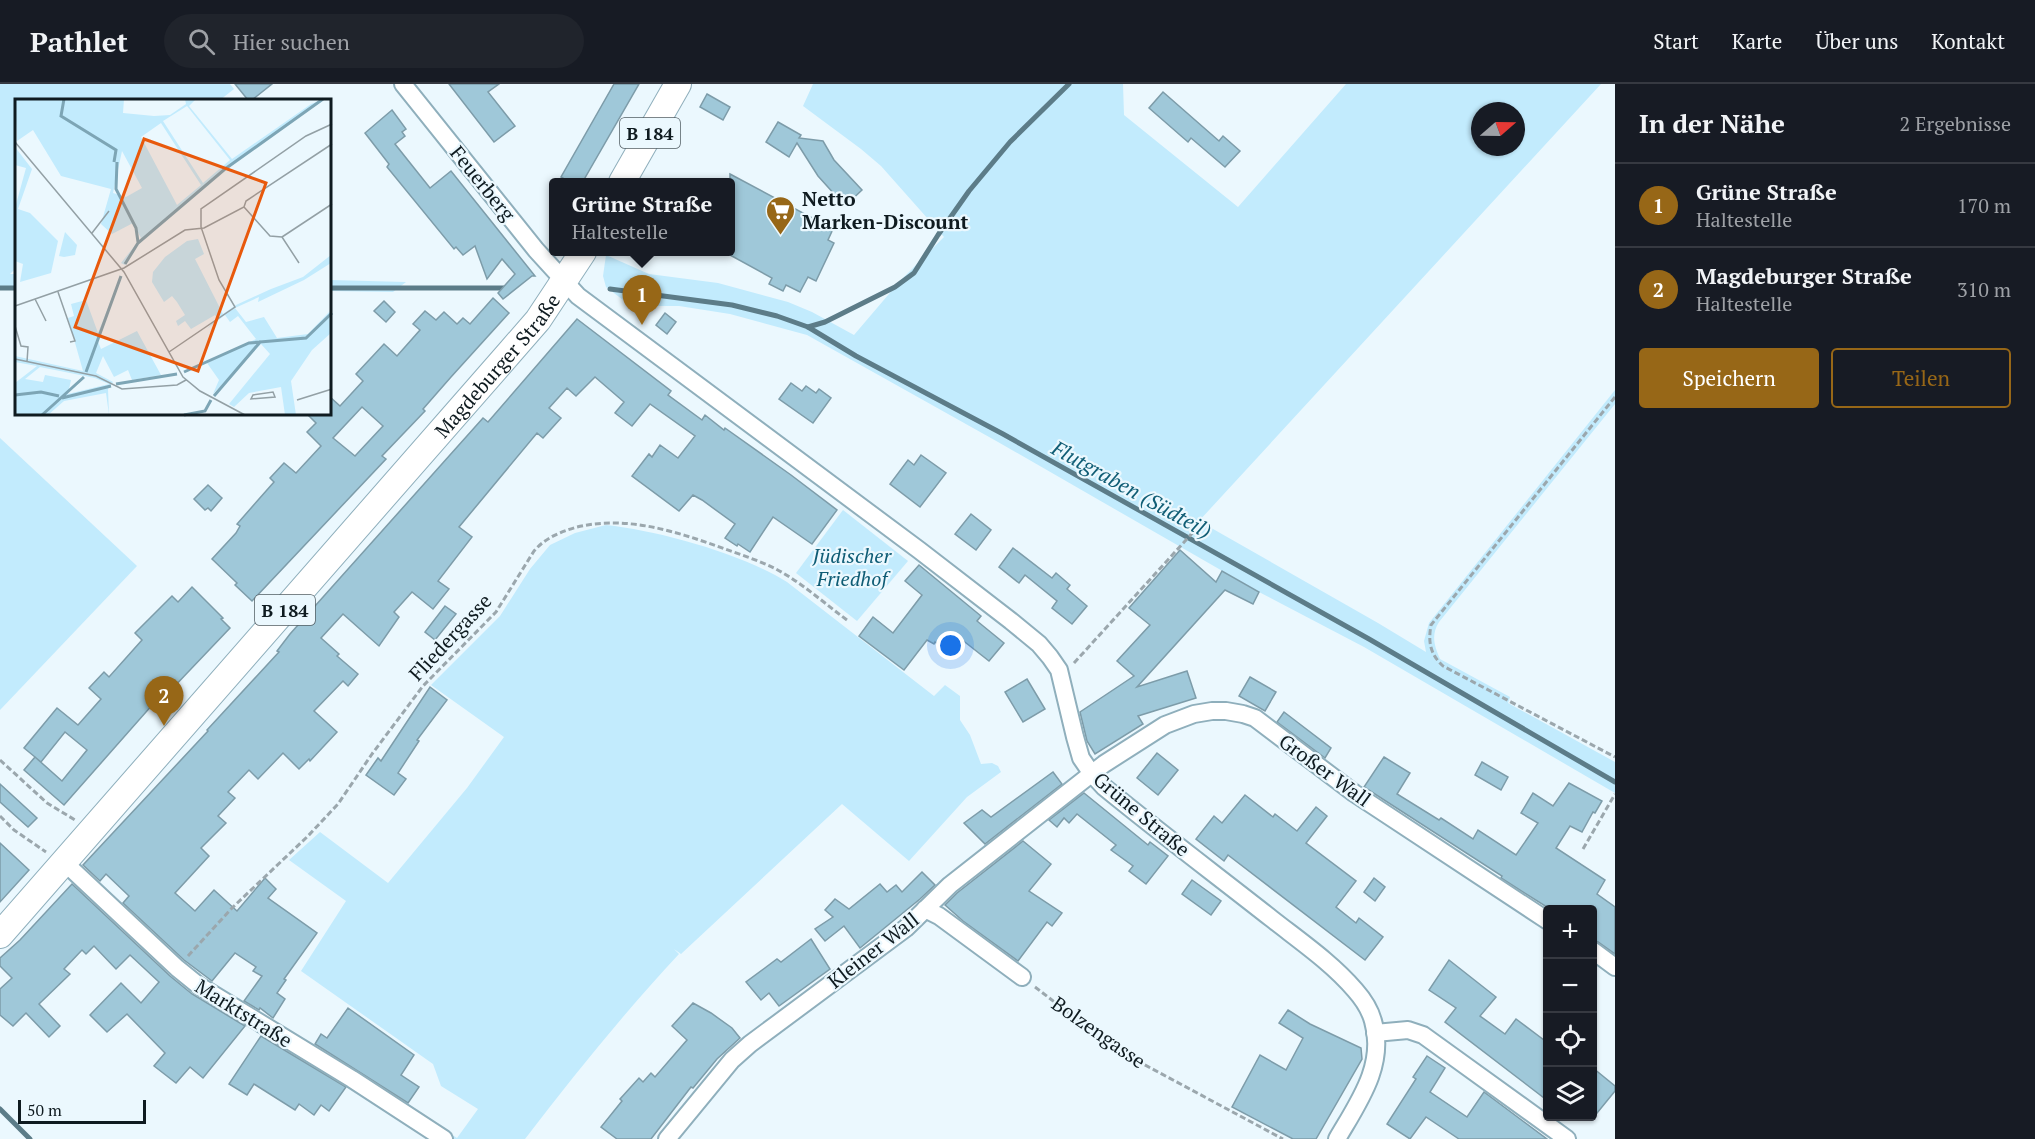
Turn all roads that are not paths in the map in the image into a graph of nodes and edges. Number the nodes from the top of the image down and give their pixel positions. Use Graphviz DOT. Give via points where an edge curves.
graph roads {
  1 [pos="403,84"];
  2 [pos="678,84"];
  3 [pos="625,178"];
  4 [pos="580,256"];
  5 [pos="565,280"];
  6 [pos="1092,774"];
  7 [pos="62,864"];
  8 [pos="925,909"];
  9 [pos="1543,918"];
  10 [pos="0,935"];
  11 [pos="1597,953"];
  12 [pos="1615,967"];
  13 [pos="1022,977"];
  14 [pos="1376,1034"];
  15 [pos="444,1139"];
  16 [pos="667,1139"];
  17 [pos="1337,1139"];
  18 [pos="1567,1139"];
  1 -- 5 [label="street, Feuerberg" via="536,250"];
  2 -- 3 [label="main road, B 184"];
  4 -- 5 [label="main road, Magdeburger Straße / B 184"];
  5 -- 6 [label="street, Grüne Straße" via="578,296 1039,644 1059,670 1081,758"];
  5 -- 7 [label="main road, Magdeburger Straße / B 184" via="538,320"];
  6 -- 8 [label="street, Kleiner Wall"];
  6 -- 9 [label="street, Großer Wall" via="1178,719 1212,711 1244,714 1255,718 1354,793"];
  6 -- 14 [label="street, Grüne Straße" via="1340,974 1367,1007"];
  7 -- 10 [label="main road, Magdeburger Straße / B 184"];
  7 -- 15 [label="street, Marktstraße" via="198,986"];
  8 -- 13 [label="street"];
  8 -- 16 [label="street, Kleiner Wall" via="906,928 732,1060"];
  11 -- 12 [label="street"];
  14 -- 17 [label="street" via="1374,1069"];
  14 -- 18 [label="street" via="1408,1030 1423,1035"];
}
